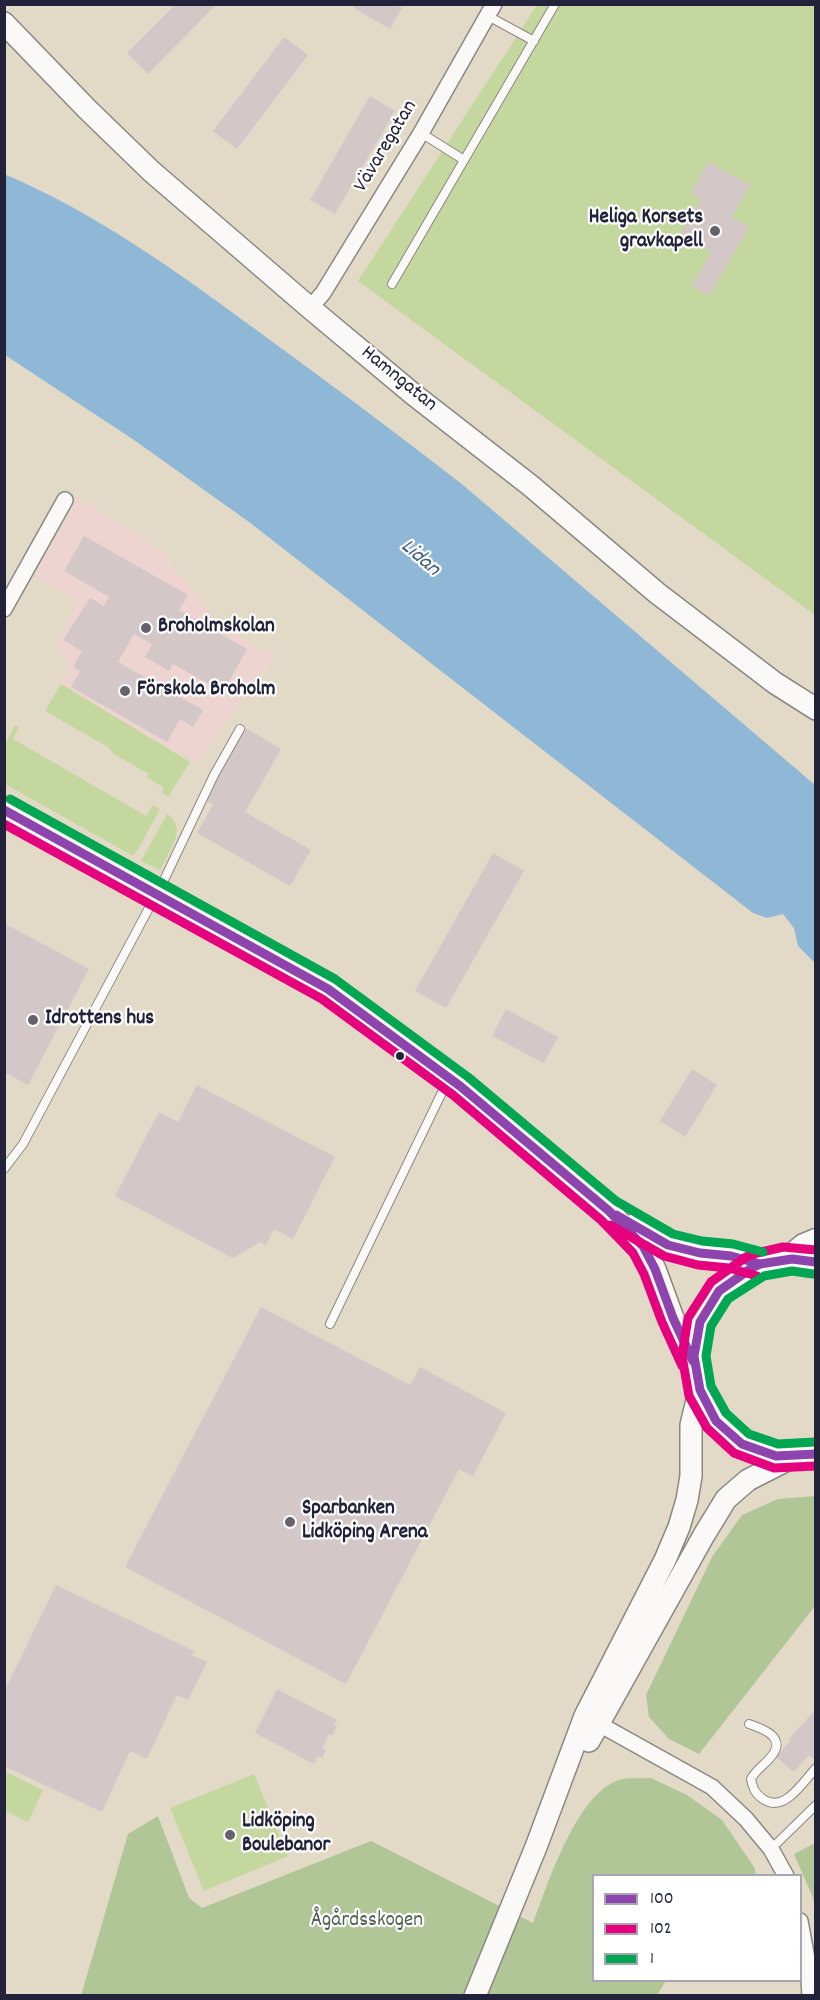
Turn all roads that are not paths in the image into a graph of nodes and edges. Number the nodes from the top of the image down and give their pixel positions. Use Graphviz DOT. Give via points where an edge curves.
graph roads {
  1 [pos="555,4"];
  2 [pos="491,10"];
  3 [pos="4,23"];
  4 [pos="534,41"];
  5 [pos="421,133"];
  6 [pos="464,160"];
  7 [pos="392,284"];
  8 [pos="310,308"];
  9 [pos="65,500"];
  10 [pos="4,609"];
  11 [pos="816,709"];
  12 [pos="240,729"];
  13 [pos="4,810"];
  14 [pos="156,895"];
  15 [pos="449,1078"];
  16 [pos="4,1169"];
  17 [pos="609,1211"];
  18 [pos="816,1241"];
  19 [pos="788,1259"];
  20 [pos="816,1262"];
  21 [pos="760,1264"];
  22 [pos="330,1324"];
  23 [pos="693,1362"];
  24 [pos="699,1392"];
  25 [pos="809,1455"];
  26 [pos="592,1720"];
  27 [pos="749,1724"];
  28 [pos="816,1768"];
  29 [pos="815,1806"];
  30 [pos="771,1849"];
  31 [pos="785,1874"];
  32 [pos="802,1927"];
  33 [pos="475,1995"];
  34 [pos="810,1995"];
  1 -- 4 [label="lane"];
  2 -- 4 [label="lane"];
  2 -- 5 [label="street, Vävaregatan"];
  3 -- 8 [label="main road, Hamngatan" via="144,164"];
  4 -- 6 [label="lane"];
  5 -- 6 [label="lane"];
  5 -- 8 [label="street, Vävaregatan"];
  6 -- 7 [label="lane"];
  8 -- 11 [label="main road, Hamngatan" via="657,593 775,683"];
  9 -- 10 [label="street"];
  12 -- 14 [label="lane"];
  13 -- 14 [label="main road"];
  14 -- 15 [label="main road" via="328,990"];
  14 -- 16 [label="lane" via="23,1144"];
  15 -- 17 [label="main road"];
  15 -- 22 [label="lane"];
  17 -- 21 [label="main road" via="668,1245"];
  17 -- 23 [label="main road" via="643,1246"];
  18 -- 19 [label="main road"];
  19 -- 20 [label="main road"];
  19 -- 21 [label="main road"];
  21 -- 23 [label="main road" via="728,1282 711,1302 698,1326"];
  23 -- 24 [label="main road"];
  24 -- 25 [label="main road" via="720,1426 736,1439 763,1452"];
  24 -- 26 [label="main road" via="691,1425 691,1476 679,1527"];
  25 -- 26 [label="main road" via="748,1480 726,1499"];
  26 -- 30 [label="street" via="712,1786"];
  26 -- 33 [label="main road"];
  27 -- 28 [label="lane" via="769,1731 774,1739 772,1757 751,1779 753,1789 770,1804 788,1799"];
  29 -- 30 [label="lane"];
  30 -- 31 [label="street"];
  32 -- 34 [label="street"];
}
